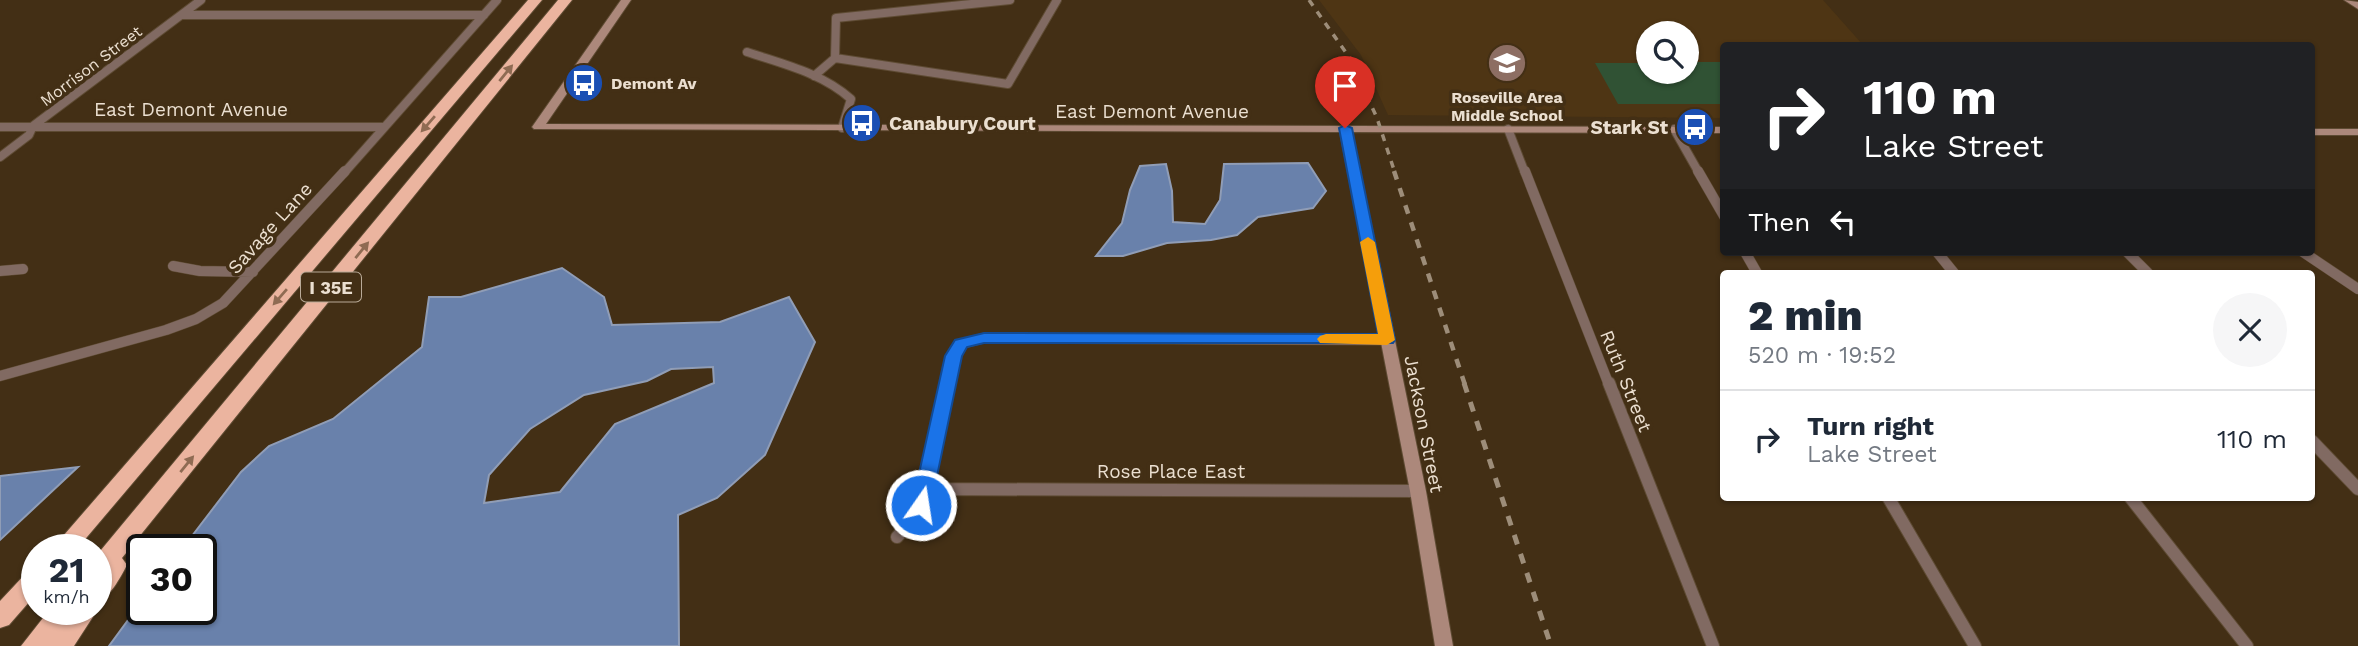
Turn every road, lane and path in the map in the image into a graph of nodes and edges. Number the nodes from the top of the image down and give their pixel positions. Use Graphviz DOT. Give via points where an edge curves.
graph roads {
  1 [pos="201,0"];
  2 [pos="497,0"];
  3 [pos="535,0"];
  4 [pos="565,0"];
  5 [pos="626,0"];
  6 [pos="1010,0"];
  7 [pos="1057,0"];
  8 [pos="2349,0"];
  9 [pos="2358,6"];
  10 [pos="181,15"];
  11 [pos="484,15"];
  12 [pos="747,52"];
  13 [pos="835,58"];
  14 [pos="814,76"];
  15 [pos="33,126"];
  16 [pos="0,127"];
  17 [pos="382,127"];
  18 [pos="842,128"];
  19 [pos="1345,128"];
  20 [pos="1508,129"];
  21 [pos="1674,130"];
  22 [pos="1720,130"];
  23 [pos="2315,132"];
  24 [pos="2358,132"];
  25 [pos="0,157"];
  26 [pos="1720,209"];
  27 [pos="1940,256"];
  28 [pos="2131,256"];
  29 [pos="2309,256"];
  30 [pos="173,266"];
  31 [pos="23,268"];
  32 [pos="1952,270"];
  33 [pos="2145,270"];
  34 [pos="0,271"];
  35 [pos="253,272"];
  36 [pos="2358,289"];
  37 [pos="1387,340"];
  38 [pos="0,376"];
  39 [pos="2315,444"];
  40 [pos="167,489"];
  41 [pos="925,489"];
  42 [pos="2358,489"];
  43 [pos="1418,491"];
  44 [pos="1890,501"];
  45 [pos="2133,501"];
  46 [pos="90,518"];
  47 [pos="72,534"];
  48 [pos="76,534"];
  49 [pos="897,537"];
  50 [pos="112,554"];
  51 [pos="112,570"];
  52 [pos="21,579"];
  53 [pos="21,595"];
  54 [pos="0,597"];
  55 [pos="0,618"];
  56 [pos="52,625"];
  57 [pos="75,625"];
  58 [pos="34,646"];
  59 [pos="61,646"];
  60 [pos="1444,646"];
  61 [pos="1713,646"];
  62 [pos="1975,646"];
  63 [pos="2247,646"];
  1 -- 10 [label="street, Morrison Street"];
  2 -- 11 [label="street, Savage Lane"];
  3 -- 46 [label="highway, I 35E, one-way"];
  40 -- 4 [label="highway, I 35E, one-way"];
  5 -- 18 [label="street, East Demont Avenue" via="538,127"];
  6 -- 13 [label="street" via="836,18"];
  7 -- 13 [label="street" via="1008,84"];
  8 -- 9 [label="street"];
  10 -- 11 [label="street"];
  10 -- 15 [label="street, Morrison Street"];
  11 -- 17 [label="street, Savage Lane"];
  12 -- 14 [label="street"];
  13 -- 14 [label="street"];
  14 -- 18 [label="street" via="851,99"];
  15 -- 16 [label="street, East Demont Avenue"];
  15 -- 17 [label="street, East Demont Avenue"];
  15 -- 25 [label="street, Morrison Street" via="29,135"];
  17 -- 35 [label="street, Savage Lane"];
  18 -- 19 [label="street, East Demont Avenue"];
  19 -- 20 [label="street, East Demont Avenue"];
  19 -- 37 [label="street, Jackson Street"];
  20 -- 21 [label="street, East Demont Avenue"];
  20 -- 61 [label="street, Ruth Street"];
  21 -- 22 [label="street, East Demont Avenue"];
  21 -- 26 [label="street"];
  23 -- 24 [label="street"];
  27 -- 32 [label="street"];
  28 -- 33 [label="street"];
  29 -- 36 [label="street"];
  30 -- 35 [label="street"];
  31 -- 34 [label="street"];
  35 -- 38 [label="street, Savage Lane" via="223,303 188,322"];
  37 -- 41 [label="street" via="984,338 961,344 954,356"];
  37 -- 43 [label="street, Jackson Street"];
  39 -- 42 [label="street"];
  40 -- 50 [label="highway, I 35E"];
  40 -- 51 [label="highway"];
  41 -- 43 [label="street, Rose Place East"];
  41 -- 49 [label="street" via="915,517"];
  43 -- 60 [label="street, Jackson Street"];
  44 -- 62 [label="street"];
  45 -- 63 [label="street"];
  46 -- 47 [label="highway"];
  46 -- 48 [label="highway, I 35E"];
  52 -- 54 [label="highway"];
  53 -- 55 [label="highway"];
  56 -- 58 [label="highway"];
  57 -- 59 [label="highway"];
}
